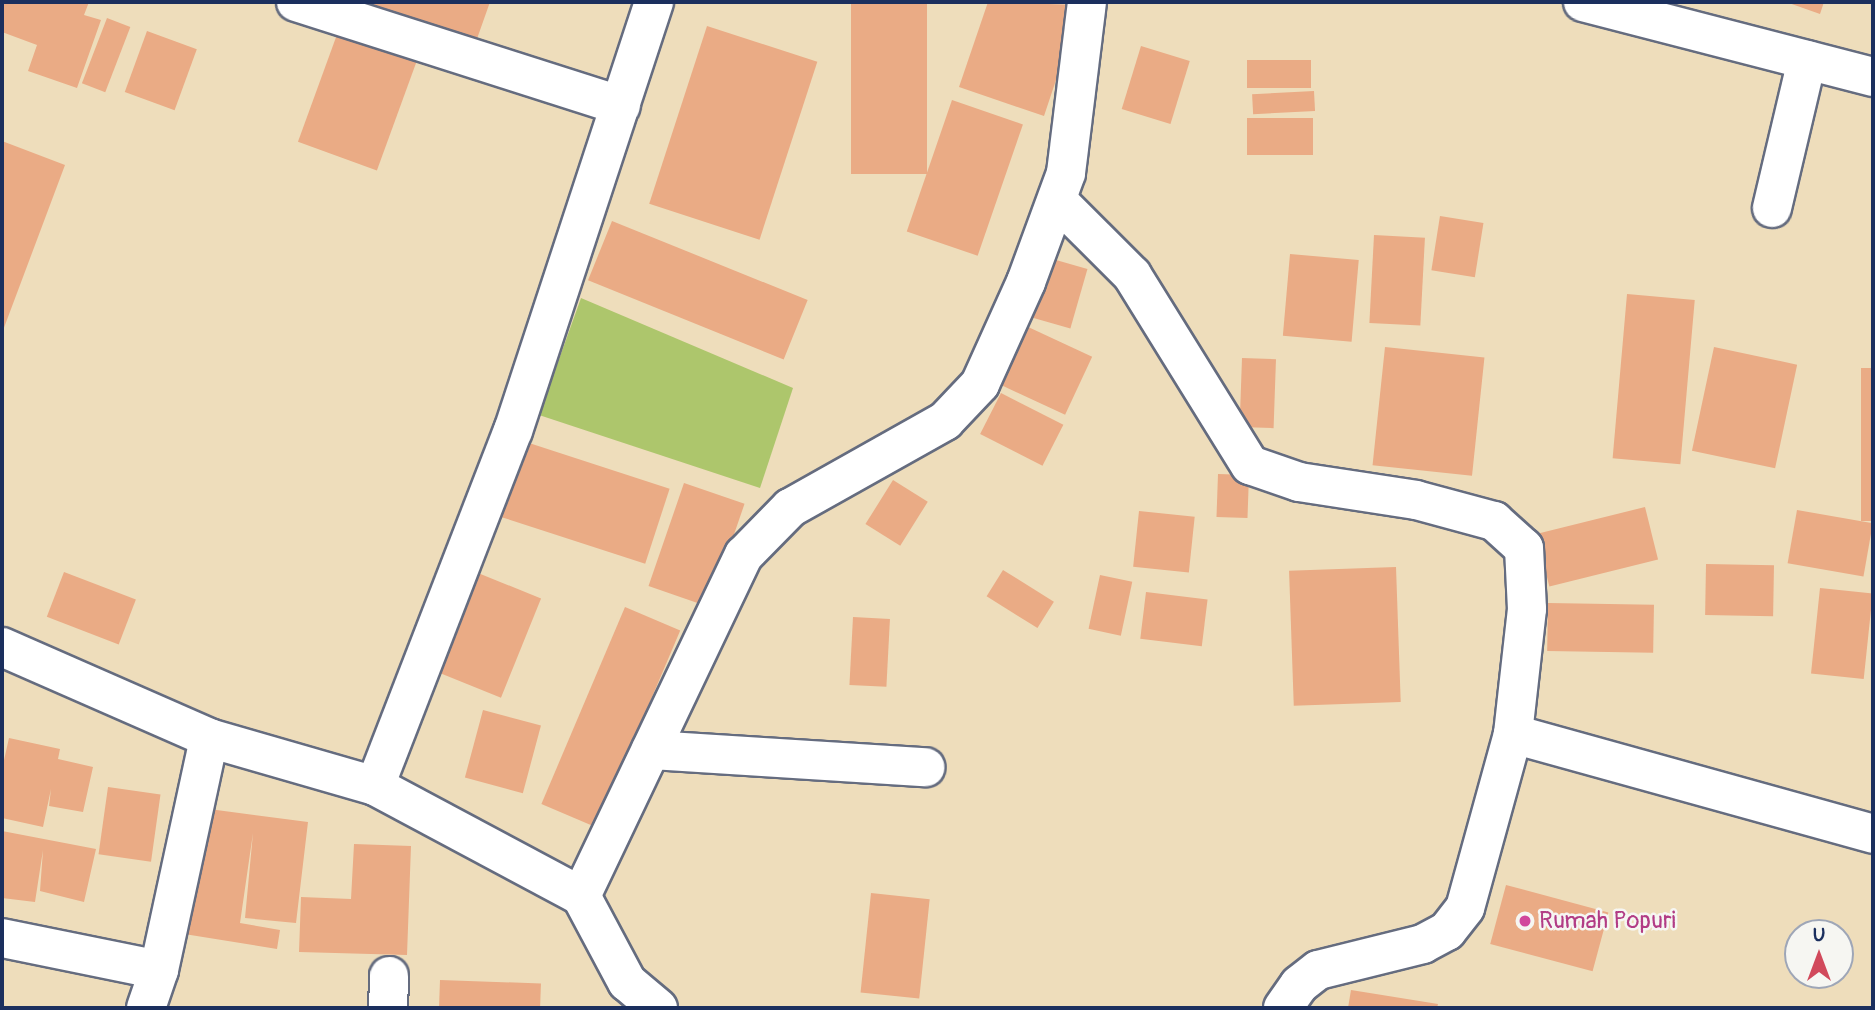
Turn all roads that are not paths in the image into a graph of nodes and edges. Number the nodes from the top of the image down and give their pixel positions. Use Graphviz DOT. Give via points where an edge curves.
graph roads {
  1 [pos="296,2"];
  2 [pos="654,2"];
  3 [pos="1087,2"];
  4 [pos="1583,2"];
  5 [pos="1807,60"];
  6 [pos="1873,77"];
  7 [pos="621,106"];
  8 [pos="1057,200"];
  9 [pos="1772,208"];
  10 [pos="2,647"];
  11 [pos="1513,734"];
  12 [pos="209,738"];
  13 [pos="651,750"];
  14 [pos="925,767"];
  15 [pos="375,786"];
  16 [pos="1873,834"];
  17 [pos="581,896"];
  18 [pos="2,938"];
  19 [pos="159,971"];
  20 [pos="625,995"];
  21 [pos="146,1008"];
  22 [pos="658,1008"];
  23 [pos="1283,1008"];
  1 -- 7 [label="street"];
  2 -- 7 [label="street"];
  3 -- 8 [label="street" via="1066,173"];
  4 -- 5 [label="street"];
  5 -- 6 [label="street"];
  5 -- 9 [label="street"];
  7 -- 15 [label="street" via="513,431"];
  8 -- 11 [label="street" via="1132,275 1250,465 1300,482 1416,500 1494,520 1524,548 1527,609"];
  8 -- 13 [label="street" via="980,384 945,421 790,508 744,555"];
  10 -- 12 [label="street"];
  11 -- 16 [label="street"];
  11 -- 23 [label="street" via="1465,908 1447,931 1423,944 1318,971"];
  12 -- 15 [label="street"];
  12 -- 19 [label="street"];
  13 -- 14 [label="street"];
  13 -- 17 [label="street"];
  15 -- 17 [label="street"];
  17 -- 20 [label="street"];
  18 -- 19 [label="street"];
  19 -- 21 [label="street"];
  20 -- 22 [label="street"];
}
